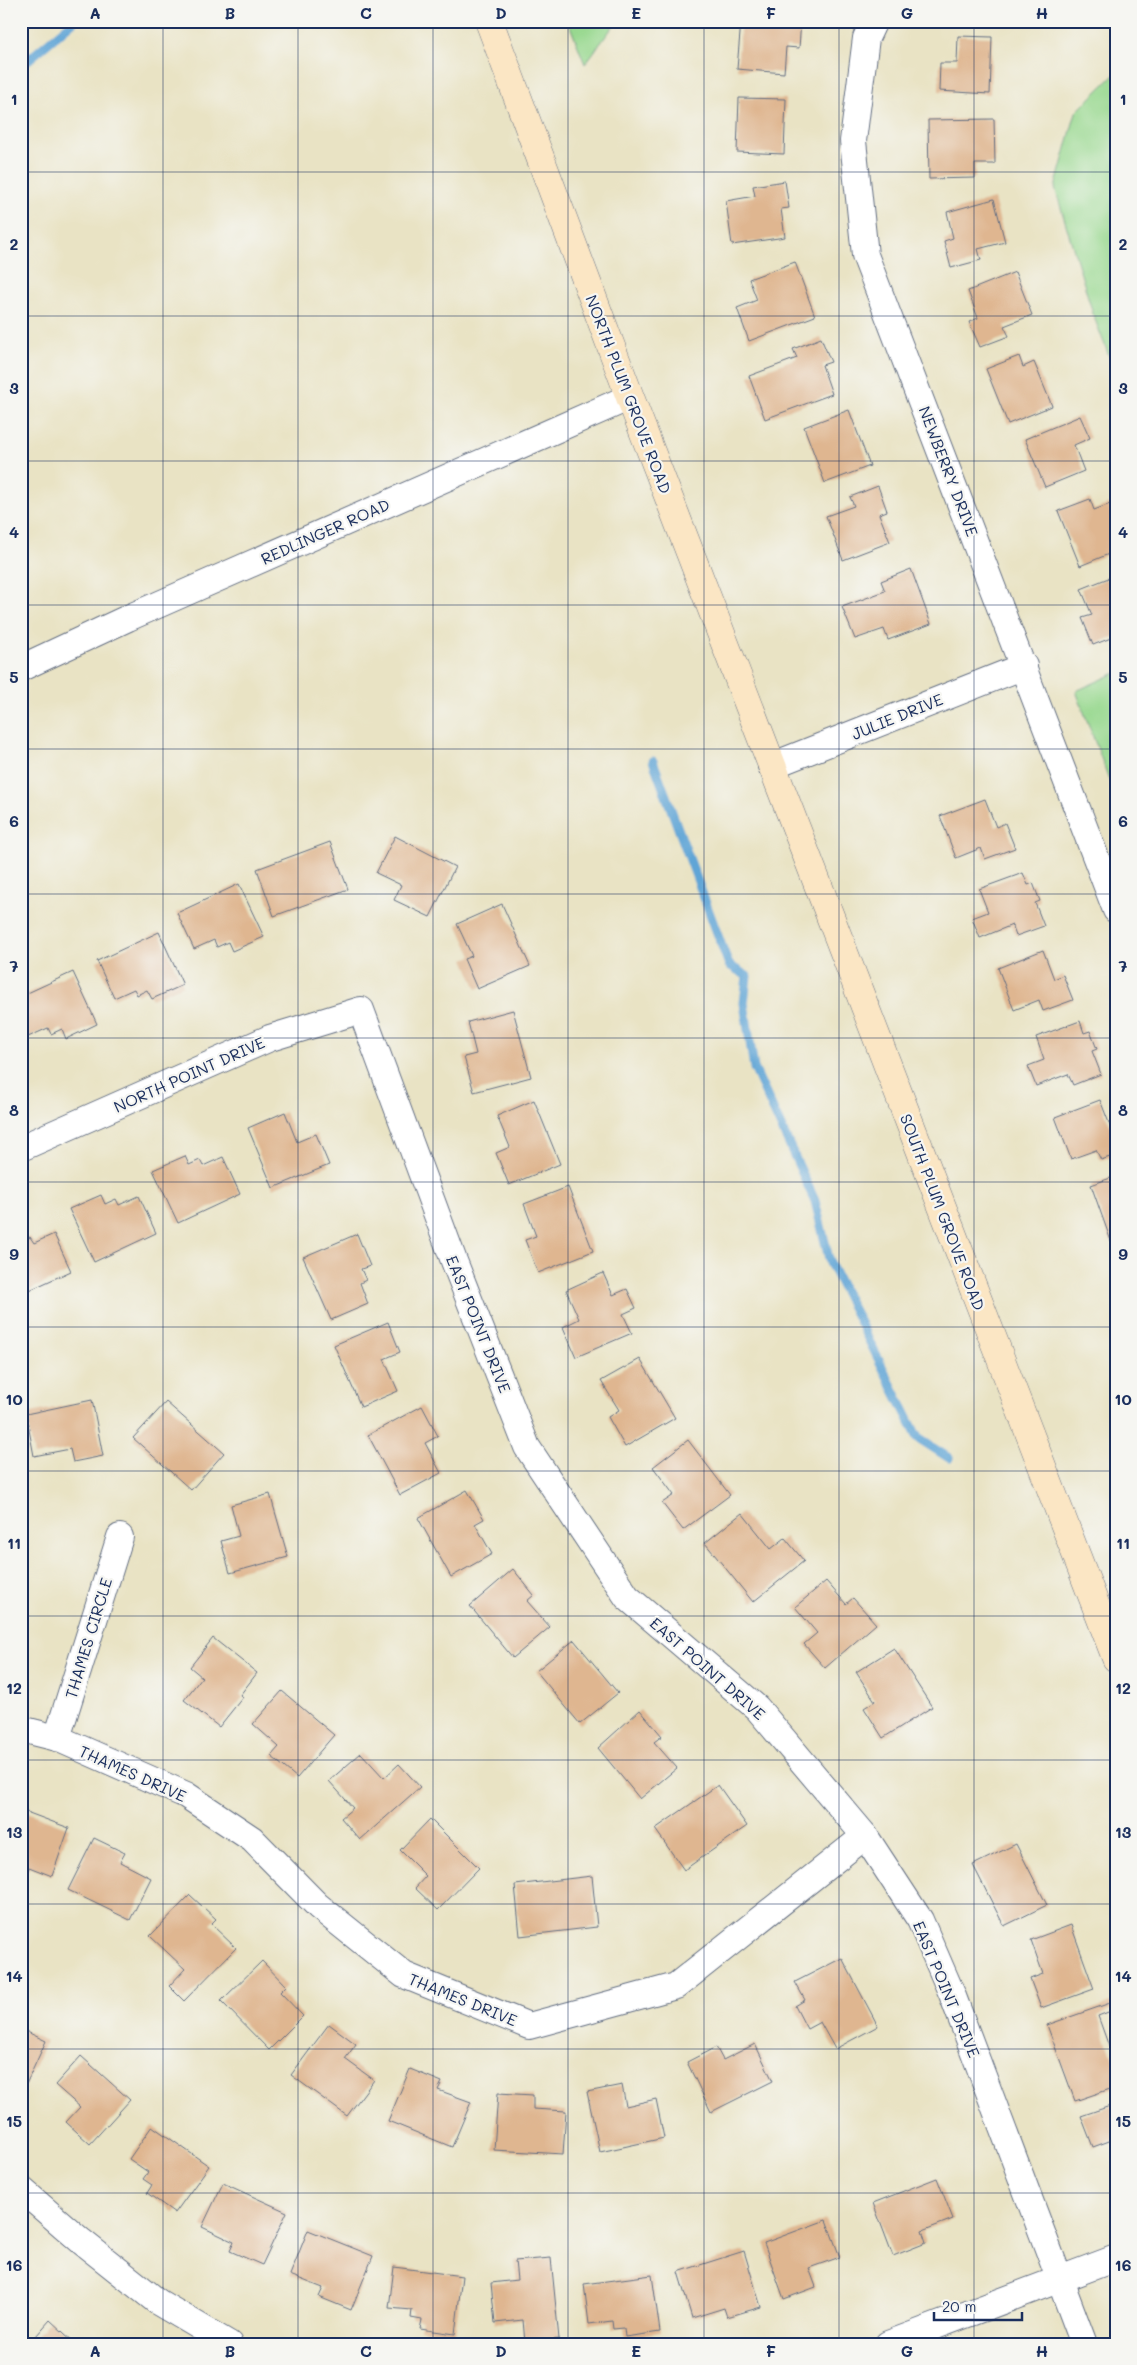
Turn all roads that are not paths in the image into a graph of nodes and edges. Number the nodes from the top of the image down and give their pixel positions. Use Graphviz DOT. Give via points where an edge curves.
graph roads {
  1 [pos="489,21"];
  2 [pos="874,21"];
  3 [pos="630,397"];
  4 [pos="1024,666"];
  5 [pos="21,668"];
  6 [pos="771,766"];
  7 [pos="1116,910"];
  8 [pos="361,1010"];
  9 [pos="21,1148"];
  10 [pos="120,1537"];
  11 [pos="1116,1658"];
  12 [pos="21,1729"];
  13 [pos="57,1738"];
  14 [pos="865,1836"];
  15 [pos="21,2189"];
  16 [pos="1116,2258"];
  17 [pos="1059,2279"];
  18 [pos="229,2344"];
  19 [pos="888,2344"];
  20 [pos="1084,2344"];
  1 -- 3 [label="street, NORTH PLUM GROVE ROAD"];
  2 -- 4 [label="street, NEWBERRY DRIVE" via="866,38 853,141 865,255"];
  3 -- 5 [label="street, REDLINGER ROAD"];
  3 -- 6 [label="street, NORTH PLUM GROVE ROAD"];
  4 -- 6 [label="street, JULIE DRIVE"];
  4 -- 7 [label="street, NEWBERRY DRIVE"];
  6 -- 11 [label="street, SOUTH PLUM GROVE ROAD"];
  8 -- 9 [label="street, NORTH POINT DRIVE" via="270,1038"];
  8 -- 14 [label="street, EAST POINT DRIVE" via="527,1446 627,1598 757,1708"];
  10 -- 13 [label="street, THAMES CIRCLE"];
  12 -- 13 [label="street, THAMES DRIVE"];
  13 -- 14 [label="street, THAMES DRIVE" via="186,1795 252,1839 318,1906 404,1975 529,2026 676,1986"];
  14 -- 17 [label="street, EAST POINT DRIVE" via="920,1920 952,1994"];
  15 -- 18 [label="street" via="158,2302"];
  16 -- 17 [label="street"];
  17 -- 19 [label="street"];
  17 -- 20 [label="street, EAST POINT DRIVE"];
}
